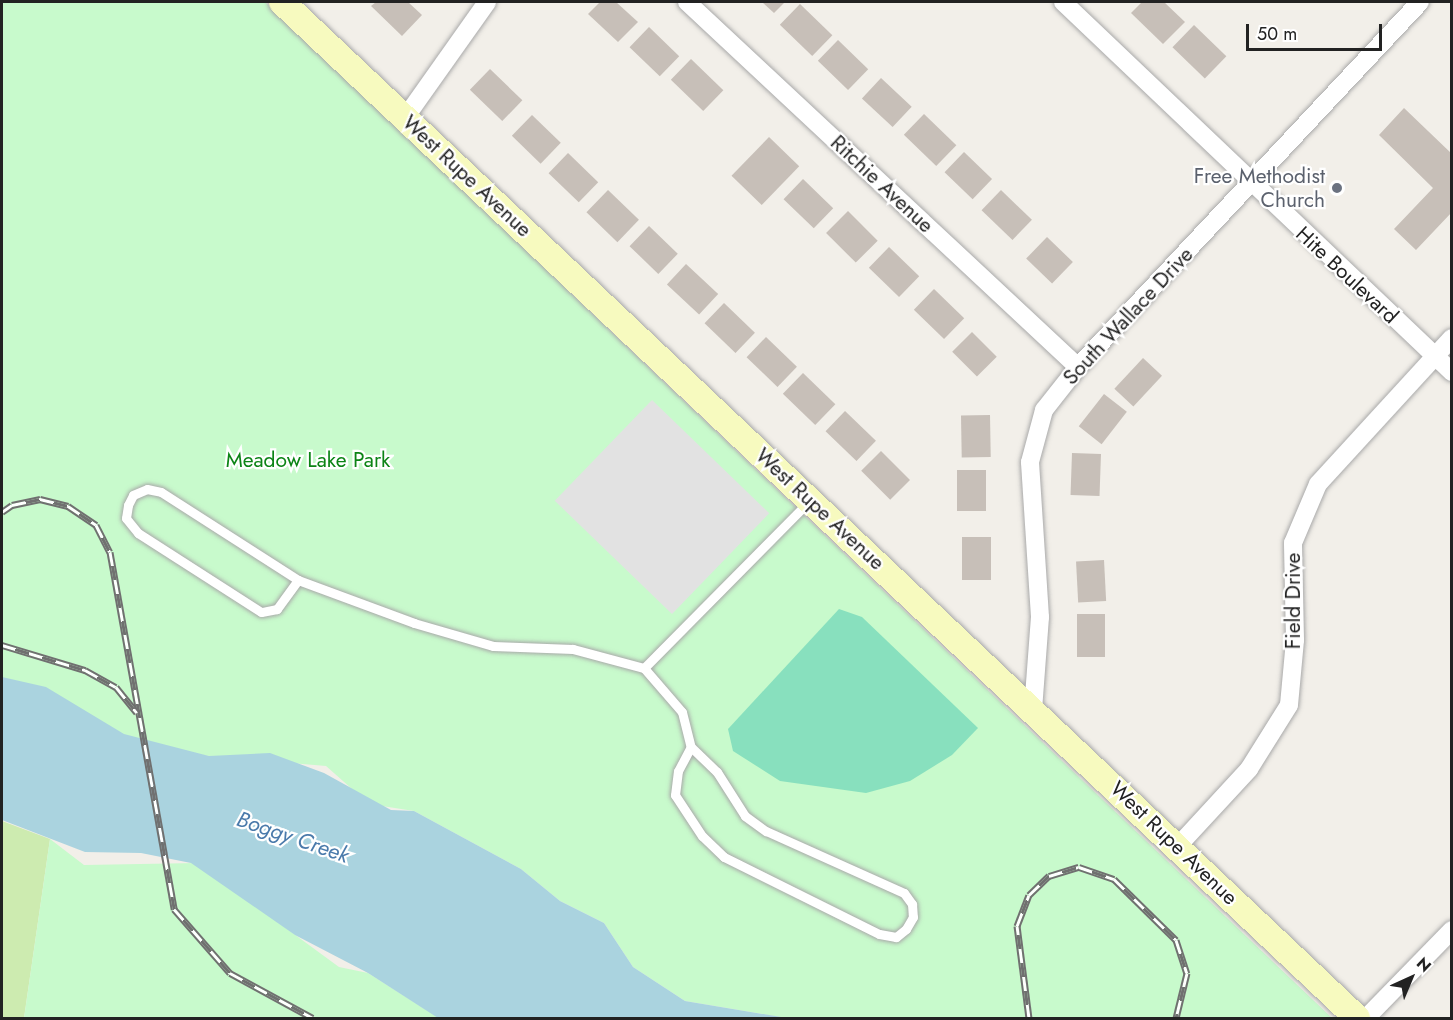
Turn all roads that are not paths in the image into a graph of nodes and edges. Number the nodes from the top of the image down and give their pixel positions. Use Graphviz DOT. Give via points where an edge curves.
graph roads {
  1 [pos="282,2"];
  2 [pos="487,2"];
  3 [pos="687,2"];
  4 [pos="1420,2"];
  5 [pos="1071,4"];
  6 [pos="405,118"];
  7 [pos="1252,186"];
  8 [pos="1452,338"];
  9 [pos="1435,356"];
  10 [pos="1077,367"];
  11 [pos="1452,372"];
  12 [pos="810,500"];
  13 [pos="298,580"];
  14 [pos="644,668"];
  15 [pos="1033,710"];
  16 [pos="691,747"];
  17 [pos="1178,846"];
  18 [pos="1452,930"];
  19 [pos="1357,1018"];
  20 [pos="1366,1018"];
  1 -- 6 [label="street, West Rupe Avenue"];
  2 -- 6 [label="street"];
  3 -- 10 [label="street, Ritchie Avenue"];
  4 -- 7 [label="street, South Wallace Drive"];
  5 -- 7 [label="street, Hite Boulevard"];
  6 -- 12 [label="street, West Rupe Avenue"];
  7 -- 9 [label="street, Hite Boulevard"];
  7 -- 10 [label="street, South Wallace Drive"];
  8 -- 9 [label="street, Field Drive"];
  9 -- 11 [label="street, Hite Boulevard"];
  9 -- 17 [label="street, Field Drive" via="1318,484 1293,543 1295,640 1289,705 1250,768"];
  10 -- 15 [label="street, South Wallace Drive" via="1044,410 1030,462 1040,617"];
  12 -- 14 [label="lane"];
  12 -- 15 [label="street, West Rupe Avenue"];
  13 -- 13 [label="lane" via="161,492 147,489 133,495 128,505 126,518 138,533 261,612 277,609"];
  13 -- 14 [label="lane" via="414,623 493,646 573,649"];
  14 -- 16 [label="lane" via="682,712"];
  15 -- 17 [label="street, West Rupe Avenue"];
  16 -- 16 [label="lane" via="678,771 675,795 702,836 723,857 879,934 896,937 906,929 913,916 912,904 904,893 766,831 746,816 717,772"];
  17 -- 19 [label="street, West Rupe Avenue"];
  18 -- 20 [label="street"];
}
